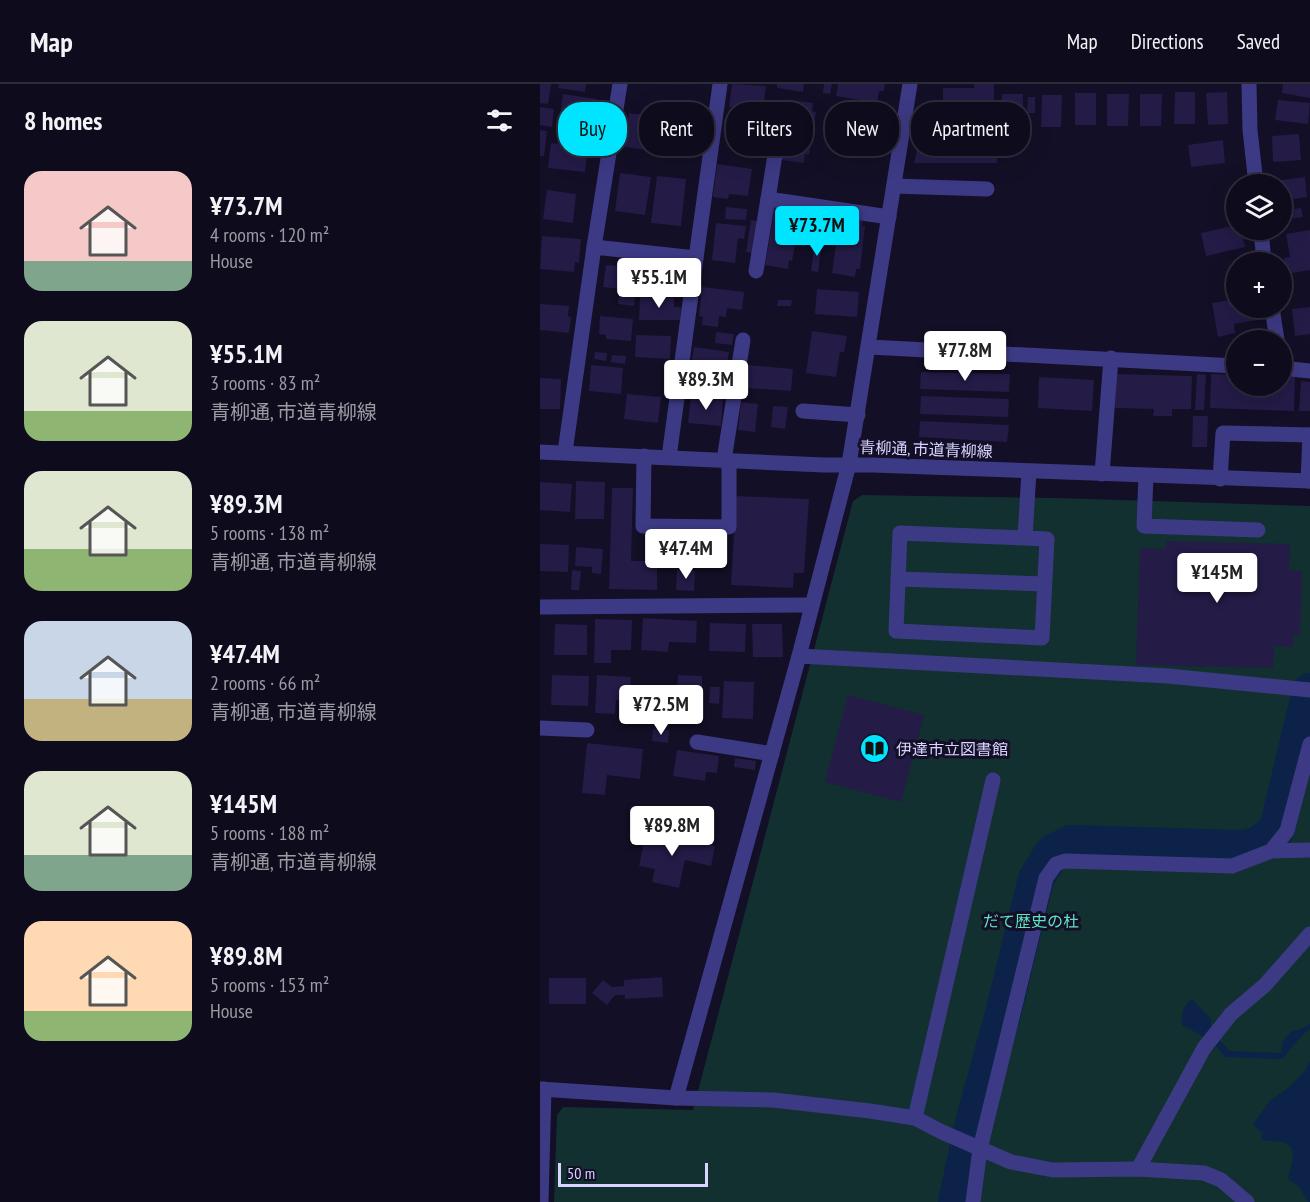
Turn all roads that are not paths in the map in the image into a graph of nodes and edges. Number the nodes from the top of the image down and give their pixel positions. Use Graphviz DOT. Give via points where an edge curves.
graph roads {
  1 [pos="620,84"];
  2 [pos="720,84"];
  3 [pos="910,84"];
  4 [pos="1249,84"];
  5 [pos="775,156"];
  6 [pos="1255,174"];
  7 [pos="894,186"];
  8 [pos="987,189"];
  9 [pos="768,199"];
  10 [pos="889,217"];
  11 [pos="594,247"];
  12 [pos="696,258"];
  13 [pos="756,272"];
  14 [pos="744,340"];
  15 [pos="869,347"];
  16 [pos="1111,358"];
  17 [pos="1226,365"];
  18 [pos="1292,369"];
  19 [pos="1310,371"];
  20 [pos="803,411"];
  21 [pos="858,415"];
  22 [pos="1310,435"];
  23 [pos="540,452"];
  24 [pos="565,452"];
  25 [pos="644,456"];
  26 [pos="669,457"];
  27 [pos="726,460"];
  28 [pos="849,465"];
  29 [pos="1029,471"];
  30 [pos="1102,474"];
  31 [pos="1146,476"];
  32 [pos="1220,479"];
  33 [pos="1309,482"];
  34 [pos="1258,530"];
  35 [pos="1025,538"];
  36 [pos="898,579"];
  37 [pos="1044,584"];
  38 [pos="812,605"];
  39 [pos="540,607"];
  40 [pos="799,656"];
  41 [pos="1310,690"];
  42 [pos="540,728"];
  43 [pos="587,730"];
  44 [pos="697,742"];
  45 [pos="1310,744"];
  46 [pos="772,754"];
  47 [pos="993,780"];
  48 [pos="1310,850"];
  49 [pos="1271,851"];
  50 [pos="1310,934"];
  51 [pos="542,1089"];
  52 [pos="676,1098"];
  53 [pos="915,1118"];
  54 [pos="978,1148"];
  55 [pos="1138,1169"];
  56 [pos="541,1202"];
  57 [pos="973,1202"];
  58 [pos="1247,1202"];
  1 -- 11 [label="street"];
  2 -- 12 [label="street"];
  3 -- 7 [label="street"];
  4 -- 6 [label="street"];
  5 -- 9 [label="street"];
  7 -- 8 [label="street"];
  7 -- 10 [label="street"];
  9 -- 10 [label="street"];
  9 -- 13 [label="street"];
  10 -- 15 [label="street"];
  11 -- 12 [label="street"];
  11 -- 24 [label="street"];
  12 -- 26 [label="street"];
  14 -- 27 [label="street"];
  15 -- 16 [label="street"];
  15 -- 21 [label="street"];
  16 -- 17 [label="street"];
  16 -- 30 [label="street"];
  18 -- 19 [label="street"];
  20 -- 21 [label="street"];
  21 -- 28 [label="street"];
  22 -- 32 [label="street" via="1222,433"];
  22 -- 33 [label="street"];
  23 -- 24 [label="street, 青柳通, 市道青柳線"];
  24 -- 25 [label="street, 青柳通, 市道青柳線"];
  25 -- 26 [label="street, 青柳通, 市道青柳線"];
  25 -- 27 [label="street" via="643,526 729,527"];
  26 -- 27 [label="street, 青柳通, 市道青柳線"];
  27 -- 28 [label="street, 青柳通, 市道青柳線"];
  28 -- 29 [label="street, 青柳通, 市道青柳線"];
  28 -- 38 [label="street"];
  29 -- 30 [label="street, 青柳通, 市道青柳線"];
  29 -- 35 [label="street"];
  30 -- 31 [label="street, 青柳通, 市道青柳線"];
  31 -- 32 [label="street, 青柳通, 市道青柳線"];
  31 -- 34 [label="street" via="1144,526"];
  32 -- 33 [label="street, 青柳通, 市道青柳線"];
  35 -- 36 [label="street" via="900,532"];
  35 -- 37 [label="street" via="1047,539"];
  36 -- 37 [label="street"];
  36 -- 37 [label="street" via="896,631 1042,638"];
  38 -- 39 [label="street"];
  38 -- 40 [label="street"];
  40 -- 41 [label="street" via="1168,676"];
  40 -- 46 [label="street"];
  42 -- 43 [label="street"];
  44 -- 46 [label="street"];
  45 -- 49 [label="street" via="1287,831"];
  46 -- 52 [label="street"];
  47 -- 53 [label="street"];
  48 -- 49 [label="street"];
  49 -- 54 [label="street" via="1232,866 1065,861 1056,864 1046,878"];
  50 -- 55 [label="street" via="1265,985 1231,1014 1213,1038"];
  51 -- 52 [label="street"];
  51 -- 56 [label="street"];
  52 -- 53 [label="street" via="773,1100"];
  53 -- 54 [label="street"];
  54 -- 55 [label="street" via="1011,1162 1053,1170"];
  54 -- 57 [label="street"];
  55 -- 58 [label="street" via="1204,1173 1221,1180"];
}
